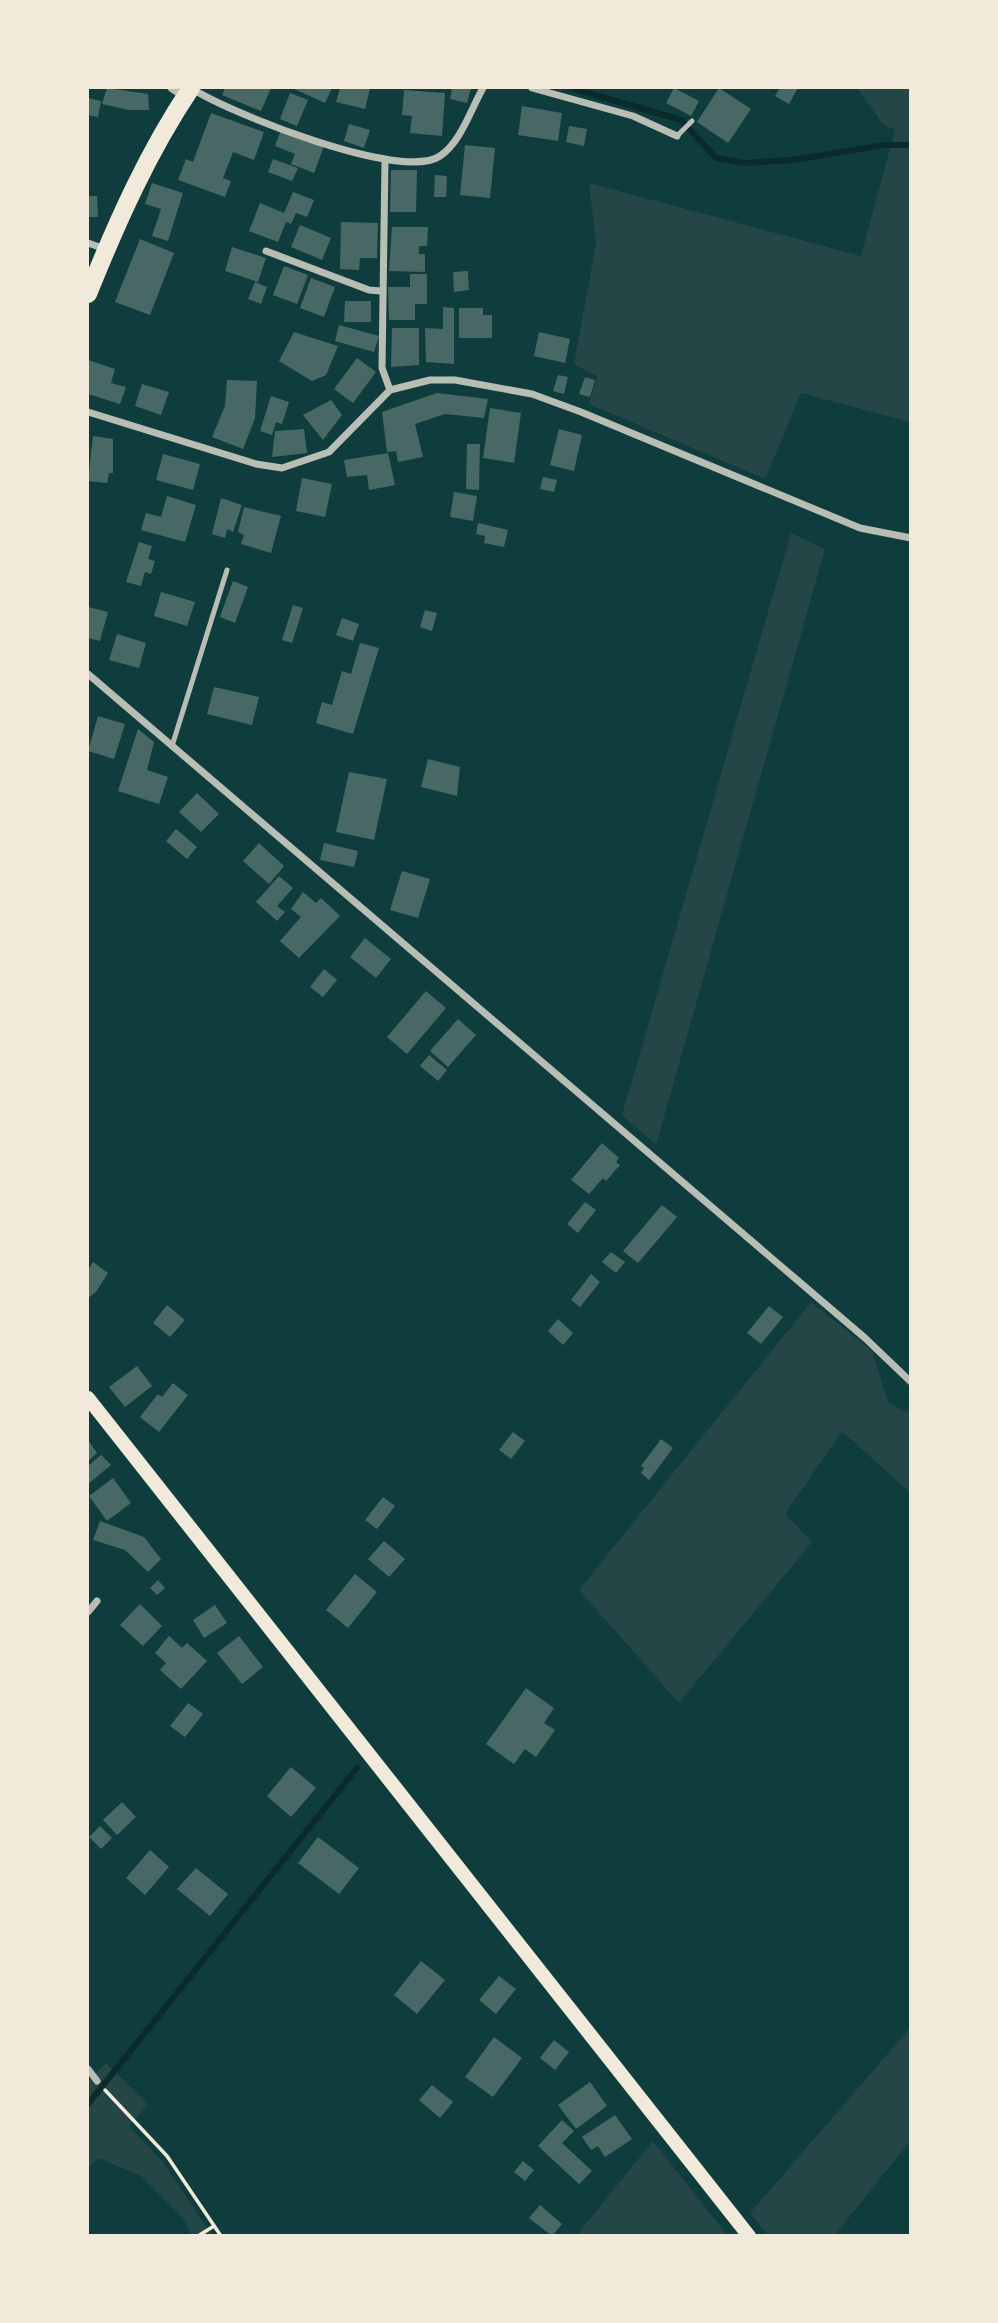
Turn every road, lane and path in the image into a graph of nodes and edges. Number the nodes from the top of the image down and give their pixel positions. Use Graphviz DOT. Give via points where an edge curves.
graph roads {
  1 [pos="483,88"];
  2 [pos="533,88"];
  3 [pos="185,90"];
  4 [pos="692,121"];
  5 [pos="677,136"];
  6 [pos="384,161"];
  7 [pos="88,243"];
  8 [pos="106,249"];
  9 [pos="266,251"];
  10 [pos="381,291"];
  11 [pos="88,294"];
  12 [pos="390,390"];
  13 [pos="88,412"];
  14 [pos="911,538"];
  15 [pos="227,570"];
  16 [pos="88,674"];
  17 [pos="172,746"];
  18 [pos="911,1382"];
  19 [pos="88,1398"];
  20 [pos="97,1601"];
  21 [pos="88,1612"];
  22 [pos="88,2069"];
  23 [pos="97,2081"];
  24 [pos="107,2092"];
  25 [pos="214,2226"];
  26 [pos="198,2235"];
  27 [pos="221,2235"];
  28 [pos="749,2235"];
  1 -- 6 [label="street" via="454,141 439,157"];
  2 -- 5 [label="street" via="633,116"];
  3 -- 6 [label="street"];
  3 -- 8 [label="main road"];
  4 -- 5 [label="lane"];
  6 -- 10 [label="street"];
  7 -- 8 [label="street"];
  8 -- 11 [label="main road"];
  9 -- 10 [label="street"];
  10 -- 12 [label="street" via="382,368"];
  12 -- 13 [label="street" via="328,452 282,468"];
  12 -- 14 [label="street" via="430,380 455,380 532,394 860,528"];
  15 -- 17 [label="lane"];
  16 -- 17 [label="street"];
  17 -- 18 [label="street"];
  19 -- 28 [label="main road"];
  20 -- 21 [label="street"];
  22 -- 23 [label="street"];
  24 -- 25 [label="path" via="167,2156"];
  25 -- 26 [label="path"];
  25 -- 27 [label="path"];
}
